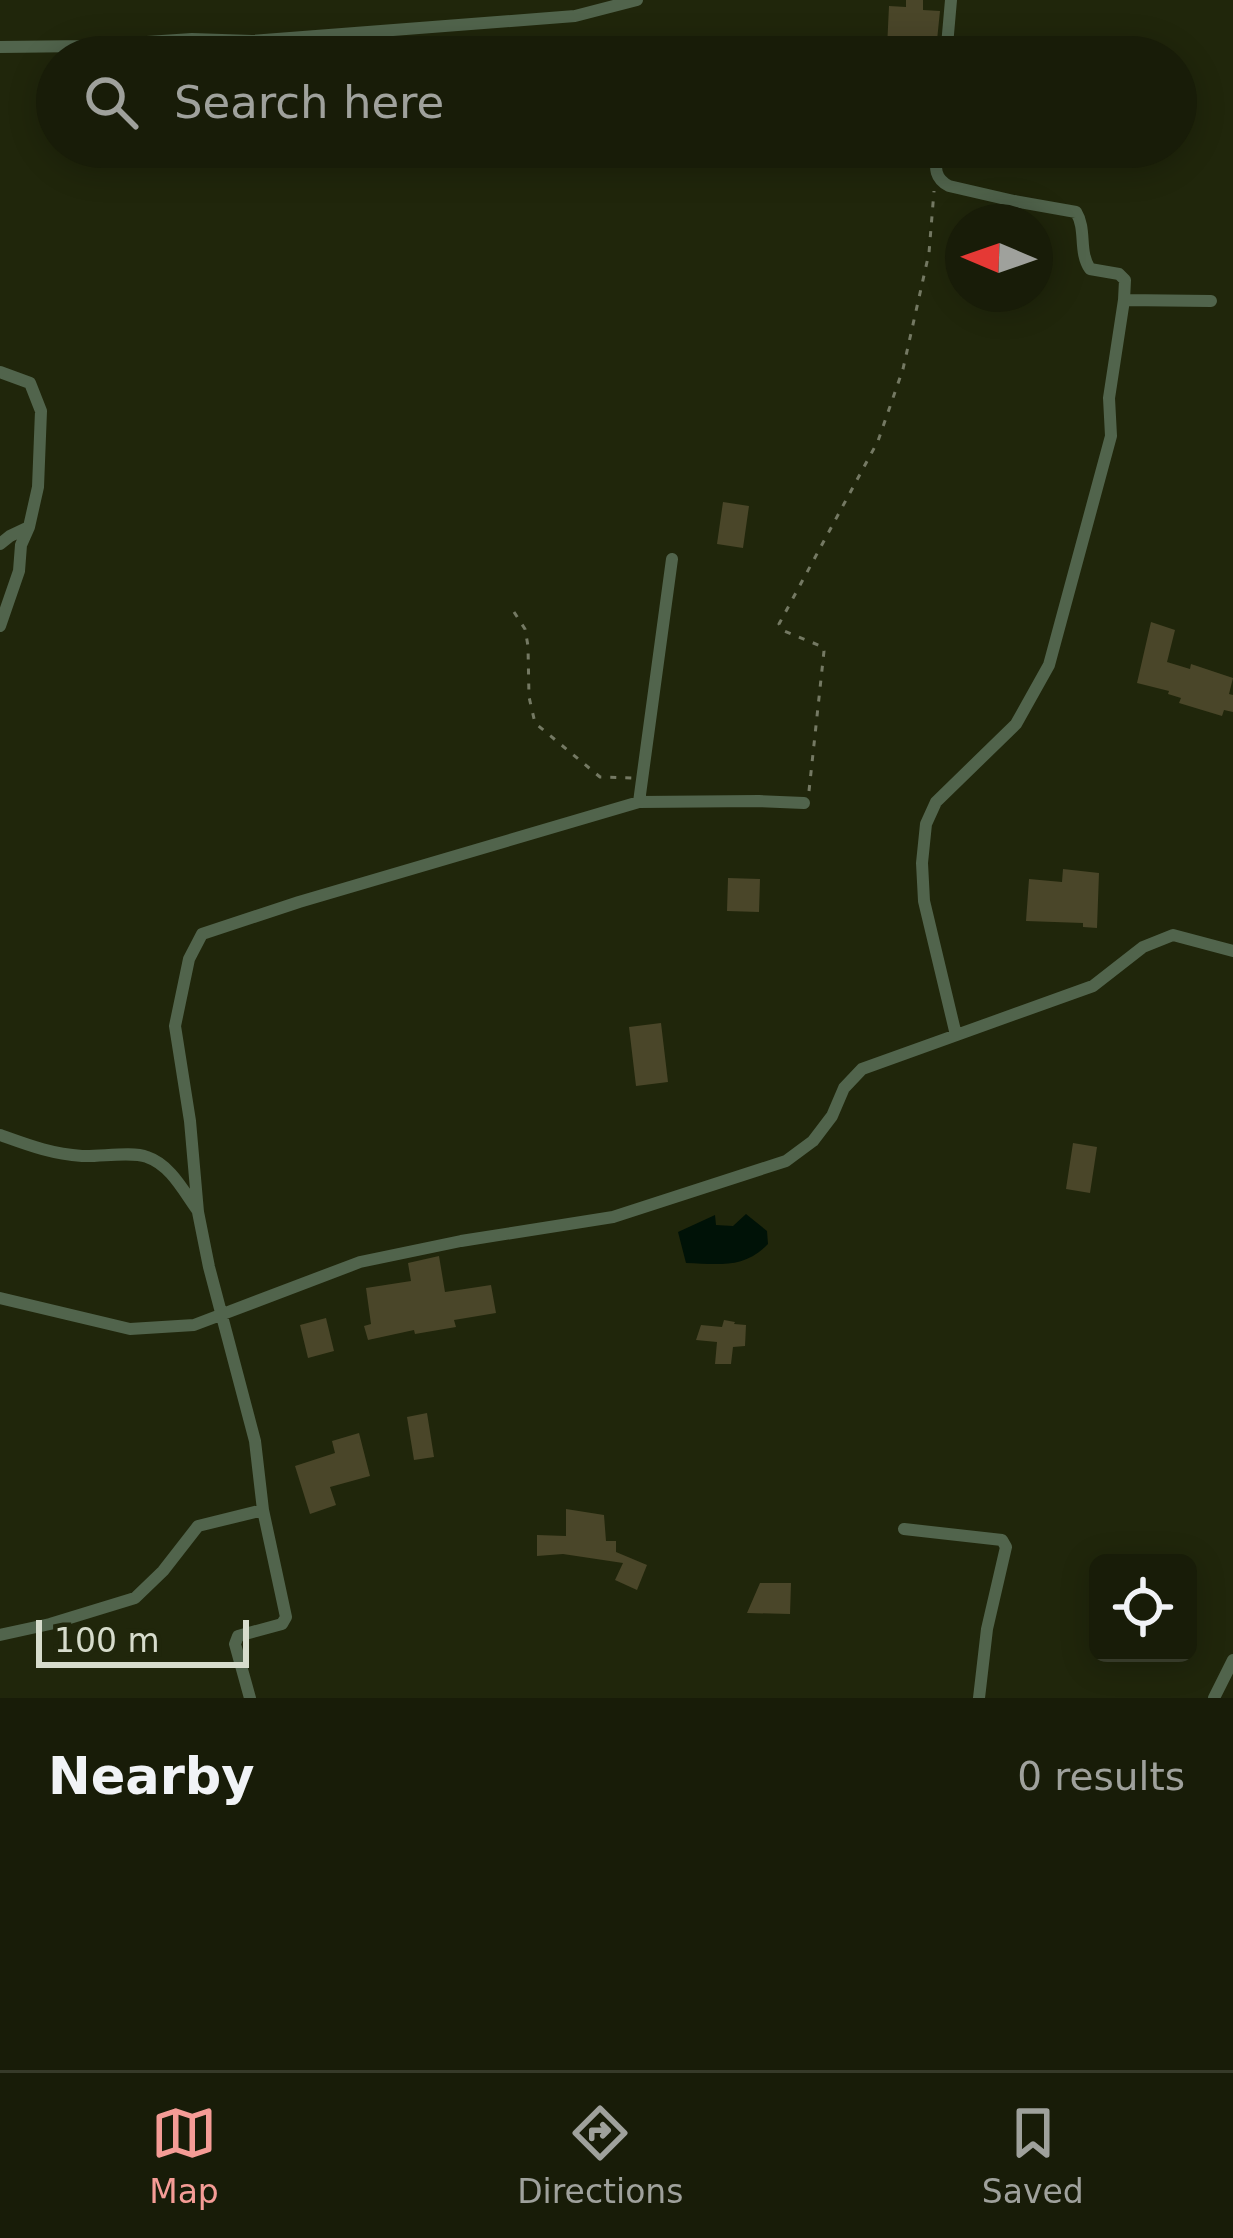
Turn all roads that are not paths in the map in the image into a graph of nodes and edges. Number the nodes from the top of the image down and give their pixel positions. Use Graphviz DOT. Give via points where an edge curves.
graph roads {
  1 [pos="637,0"];
  2 [pos="951,0"];
  3 [pos="306,36"];
  4 [pos="948,36"];
  5 [pos="0,47"];
  6 [pos="36,47"];
  7 [pos="935,168"];
  8 [pos="1124,300"];
  9 [pos="1211,301"];
  10 [pos="0,372"];
  11 [pos="29,527"];
  12 [pos="0,544"];
  13 [pos="672,559"];
  14 [pos="0,626"];
  15 [pos="639,802"];
  16 [pos="805,803"];
  17 [pos="1233,951"];
  18 [pos="956,1035"];
  19 [pos="0,1135"];
  20 [pos="198,1211"];
  21 [pos="0,1298"];
  22 [pos="223,1313"];
  23 [pos="263,1510"];
  24 [pos="904,1529"];
  25 [pos="0,1635"];
  26 [pos="1233,1660"];
  27 [pos="250,1698"];
  28 [pos="979,1698"];
  29 [pos="1214,1698"];
  1 -- 3 [label="street" via="575,16"];
  2 -- 4 [label="street"];
  5 -- 6 [label="street"];
  7 -- 8 [label="street" via="949,186 1076,212 1082,257 1090,269 1125,280"];
  8 -- 9 [label="street"];
  8 -- 18 [label="street" via="1109,398 1112,436 1049,665 1016,724 936,802 926,824 923,901"];
  10 -- 11 [label="street" via="30,383 41,411"];
  11 -- 12 [label="street"];
  11 -- 14 [label="street"];
  13 -- 15 [label="street"];
  15 -- 16 [label="street"];
  15 -- 20 [label="street" via="202,934 175,1026"];
  17 -- 18 [label="street" via="1173,935 1143,947 1093,986"];
  18 -- 22 [label="street" via="862,1069 813,1141 786,1161 614,1217 360,1262"];
  19 -- 20 [label="street" via="57,1154 146,1156 170,1172"];
  20 -- 22 [label="street"];
  21 -- 22 [label="street" via="130,1329 194,1325"];
  22 -- 23 [label="street"];
  23 -- 25 [label="street" via="197,1526 135,1598"];
  23 -- 27 [label="street" via="286,1617 238,1636"];
  24 -- 28 [label="street" via="1002,1540 1006,1547"];
  26 -- 29 [label="street"];
}
